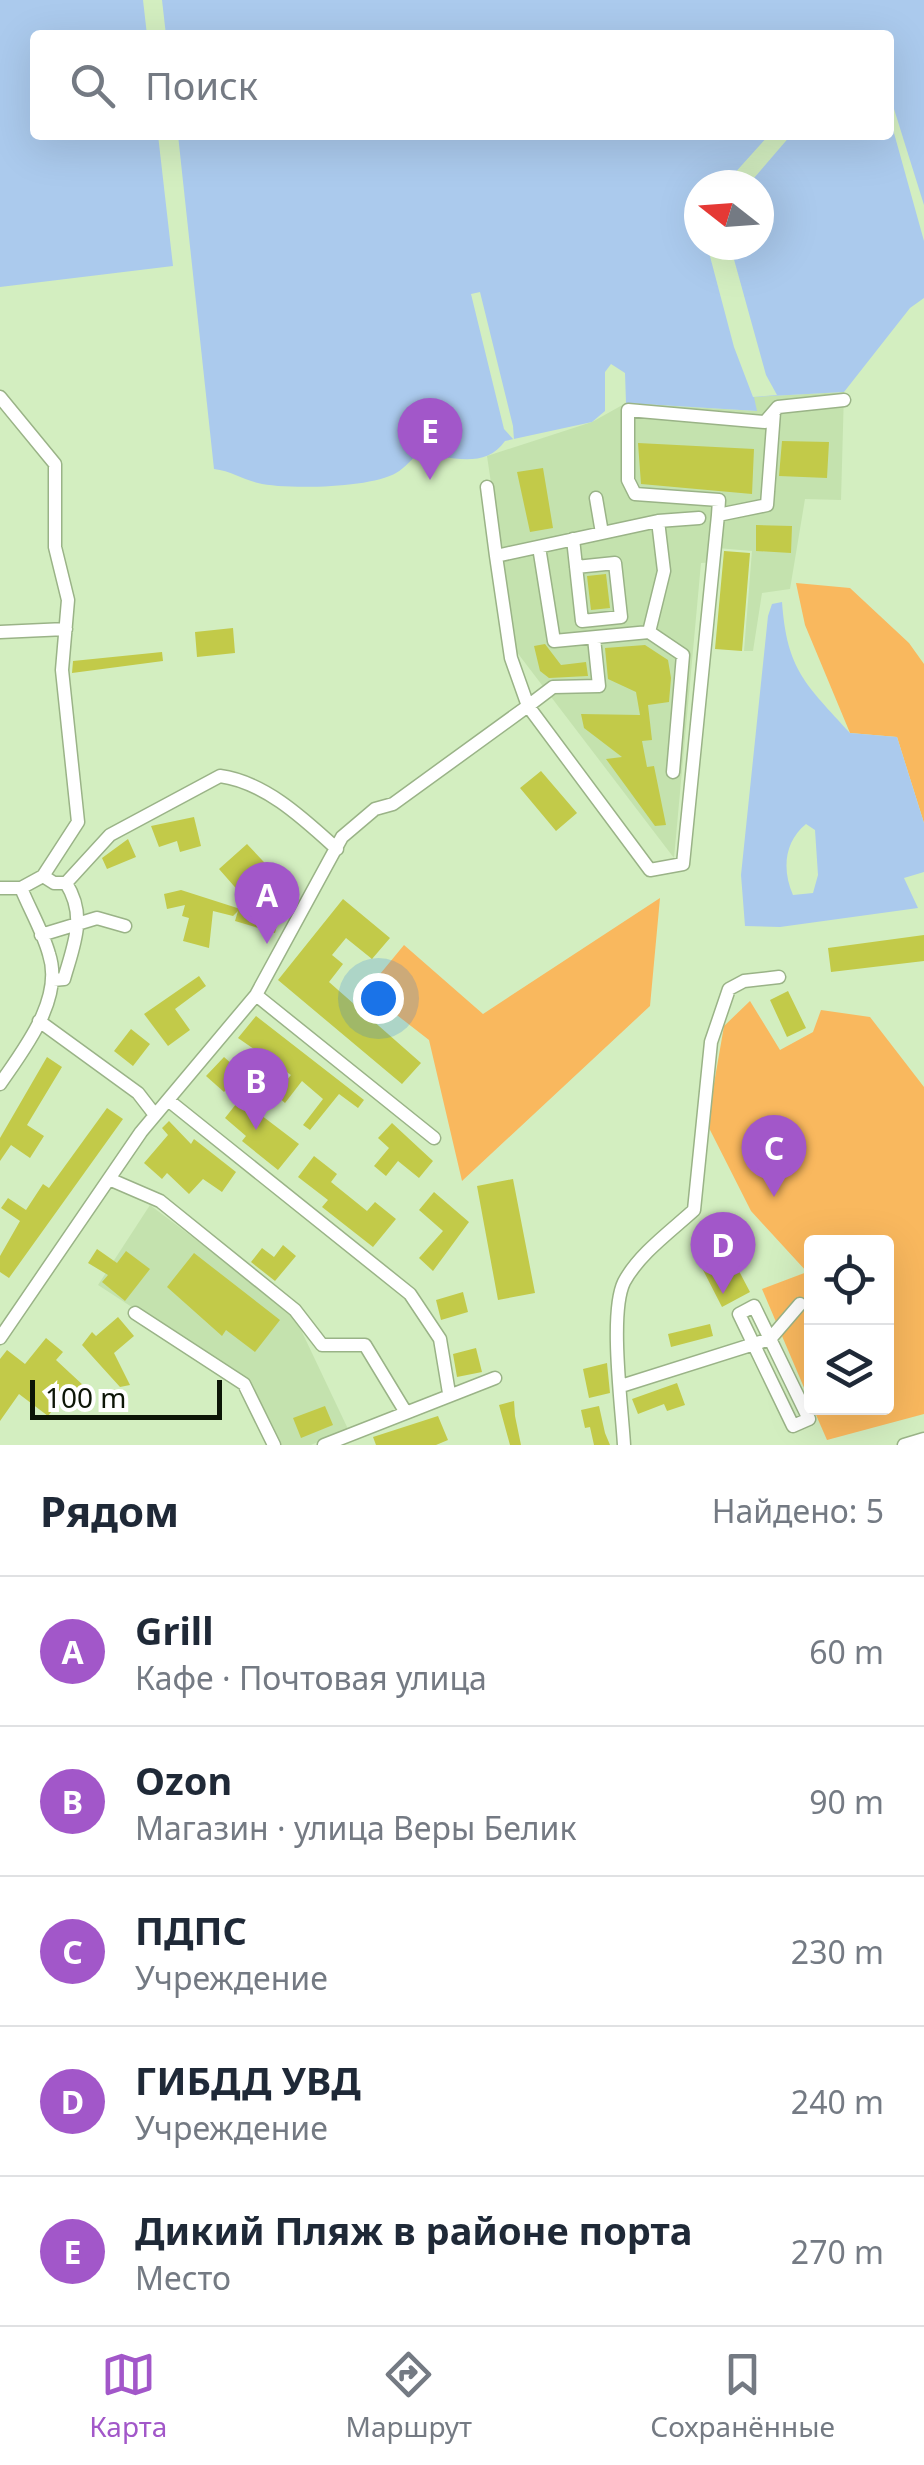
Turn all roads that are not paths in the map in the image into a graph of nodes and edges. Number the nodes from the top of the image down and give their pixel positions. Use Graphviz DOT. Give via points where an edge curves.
graph roads {
  1 [pos="0,397"];
  2 [pos="844,400"];
  3 [pos="774,412"];
  4 [pos="487,486"];
  5 [pos="596,498"];
  6 [pos="718,515"];
  7 [pos="699,518"];
  8 [pos="658,521"];
  9 [pos="602,533"];
  10 [pos="573,539"];
  11 [pos="539,547"];
  12 [pos="496,556"];
  13 [pos="576,568"];
  14 [pos="66,629"];
  15 [pos="0,632"];
  16 [pos="648,632"];
  17 [pos="594,638"];
  18 [pos="528,706"];
  19 [pos="674,772"];
  20 [pos="337,849"];
  21 [pos="43,876"];
  22 [pos="66,883"];
  23 [pos="0,888"];
  24 [pos="21,888"];
  25 [pos="80,926"];
  26 [pos="125,926"];
  27 [pos="41,935"];
  28 [pos="778,977"];
  29 [pos="53,980"];
  30 [pos="256,995"];
  31 [pos="40,1021"];
  32 [pos="0,1084"];
  33 [pos="168,1100"];
  34 [pos="155,1115"];
  35 [pos="434,1138"];
  36 [pos="109,1179"];
  37 [pos="800,1304"];
  38 [pos="135,1313"];
  39 [pos="0,1338"];
  40 [pos="770,1339"];
  41 [pos="754,1346"];
  42 [pos="495,1378"];
  43 [pos="621,1386"];
  44 [pos="449,1393"];
  45 [pos="405,1411"];
  46 [pos="924,1440"];
  47 [pos="274,1445"];
  48 [pos="324,1445"];
  49 [pos="624,1445"];
  50 [pos="904,1445"];
  1 -- 14 [label="street" via="55,464"];
  2 -- 3 [label="street"];
  3 -- 6 [label="street" via="767,505"];
  3 -- 6 [label="street" via="765,422 628,410 628,480 635,494 719,500"];
  4 -- 12 [label="street"];
  5 -- 9 [label="street"];
  6 -- 18 [label="street" via="683,864 650,870"];
  7 -- 8 [label="street"];
  8 -- 9 [label="street"];
  8 -- 16 [label="street" via="664,571"];
  9 -- 10 [label="street"];
  10 -- 11 [label="street"];
  10 -- 13 [label="street"];
  11 -- 12 [label="street"];
  11 -- 17 [label="street" via="554,640"];
  12 -- 18 [label="street" via="511,658"];
  13 -- 13 [label="street" via="582,621 621,616 615,563"];
  14 -- 15 [label="street"];
  14 -- 21 [label="street" via="62,670 78,822"];
  16 -- 17 [label="street"];
  16 -- 19 [label="street" via="683,654"];
  17 -- 18 [label="street" via="599,686 553,687"];
  18 -- 20 [label="street" via="394,804 376,809"];
  20 -- 22 [label="street" via="268,795 220,776 110,834"];
  20 -- 30 [label="street"];
  21 -- 22 [label="street"];
  21 -- 24 [label="street"];
  22 -- 25 [label="street"];
  23 -- 24 [label="street"];
  24 -- 27 [label="street"];
  25 -- 26 [label="street" via="96,918"];
  25 -- 27 [label="street"];
  25 -- 29 [label="street" via="64,978"];
  27 -- 29 [label="street"];
  28 -- 43 [label="street" via="730,988 720,1008 710,1042 694,1210 623,1284 617,1334"];
  29 -- 31 [label="street"];
  30 -- 33 [label="street"];
  30 -- 35 [label="street"];
  31 -- 32 [label="street"];
  31 -- 34 [label="street" via="138,1093"];
  33 -- 34 [label="street"];
  33 -- 44 [label="street" via="410,1294 440,1340"];
  34 -- 36 [label="street"];
  36 -- 39 [label="street"];
  36 -- 45 [label="street" via="160,1201 295,1310 322,1346 365,1344"];
  37 -- 40 [label="street"];
  38 -- 47 [label="street" via="244,1384"];
  40 -- 41 [label="street"];
  40 -- 41 [label="street" via="754,1306 739,1314"];
  40 -- 41 [label="street" via="809,1419 793,1426"];
  41 -- 43 [label="street"];
  42 -- 44 [label="street"];
  43 -- 49 [label="street"];
  44 -- 45 [label="street"];
  45 -- 48 [label="street"];
  46 -- 50 [label="street"];
}
